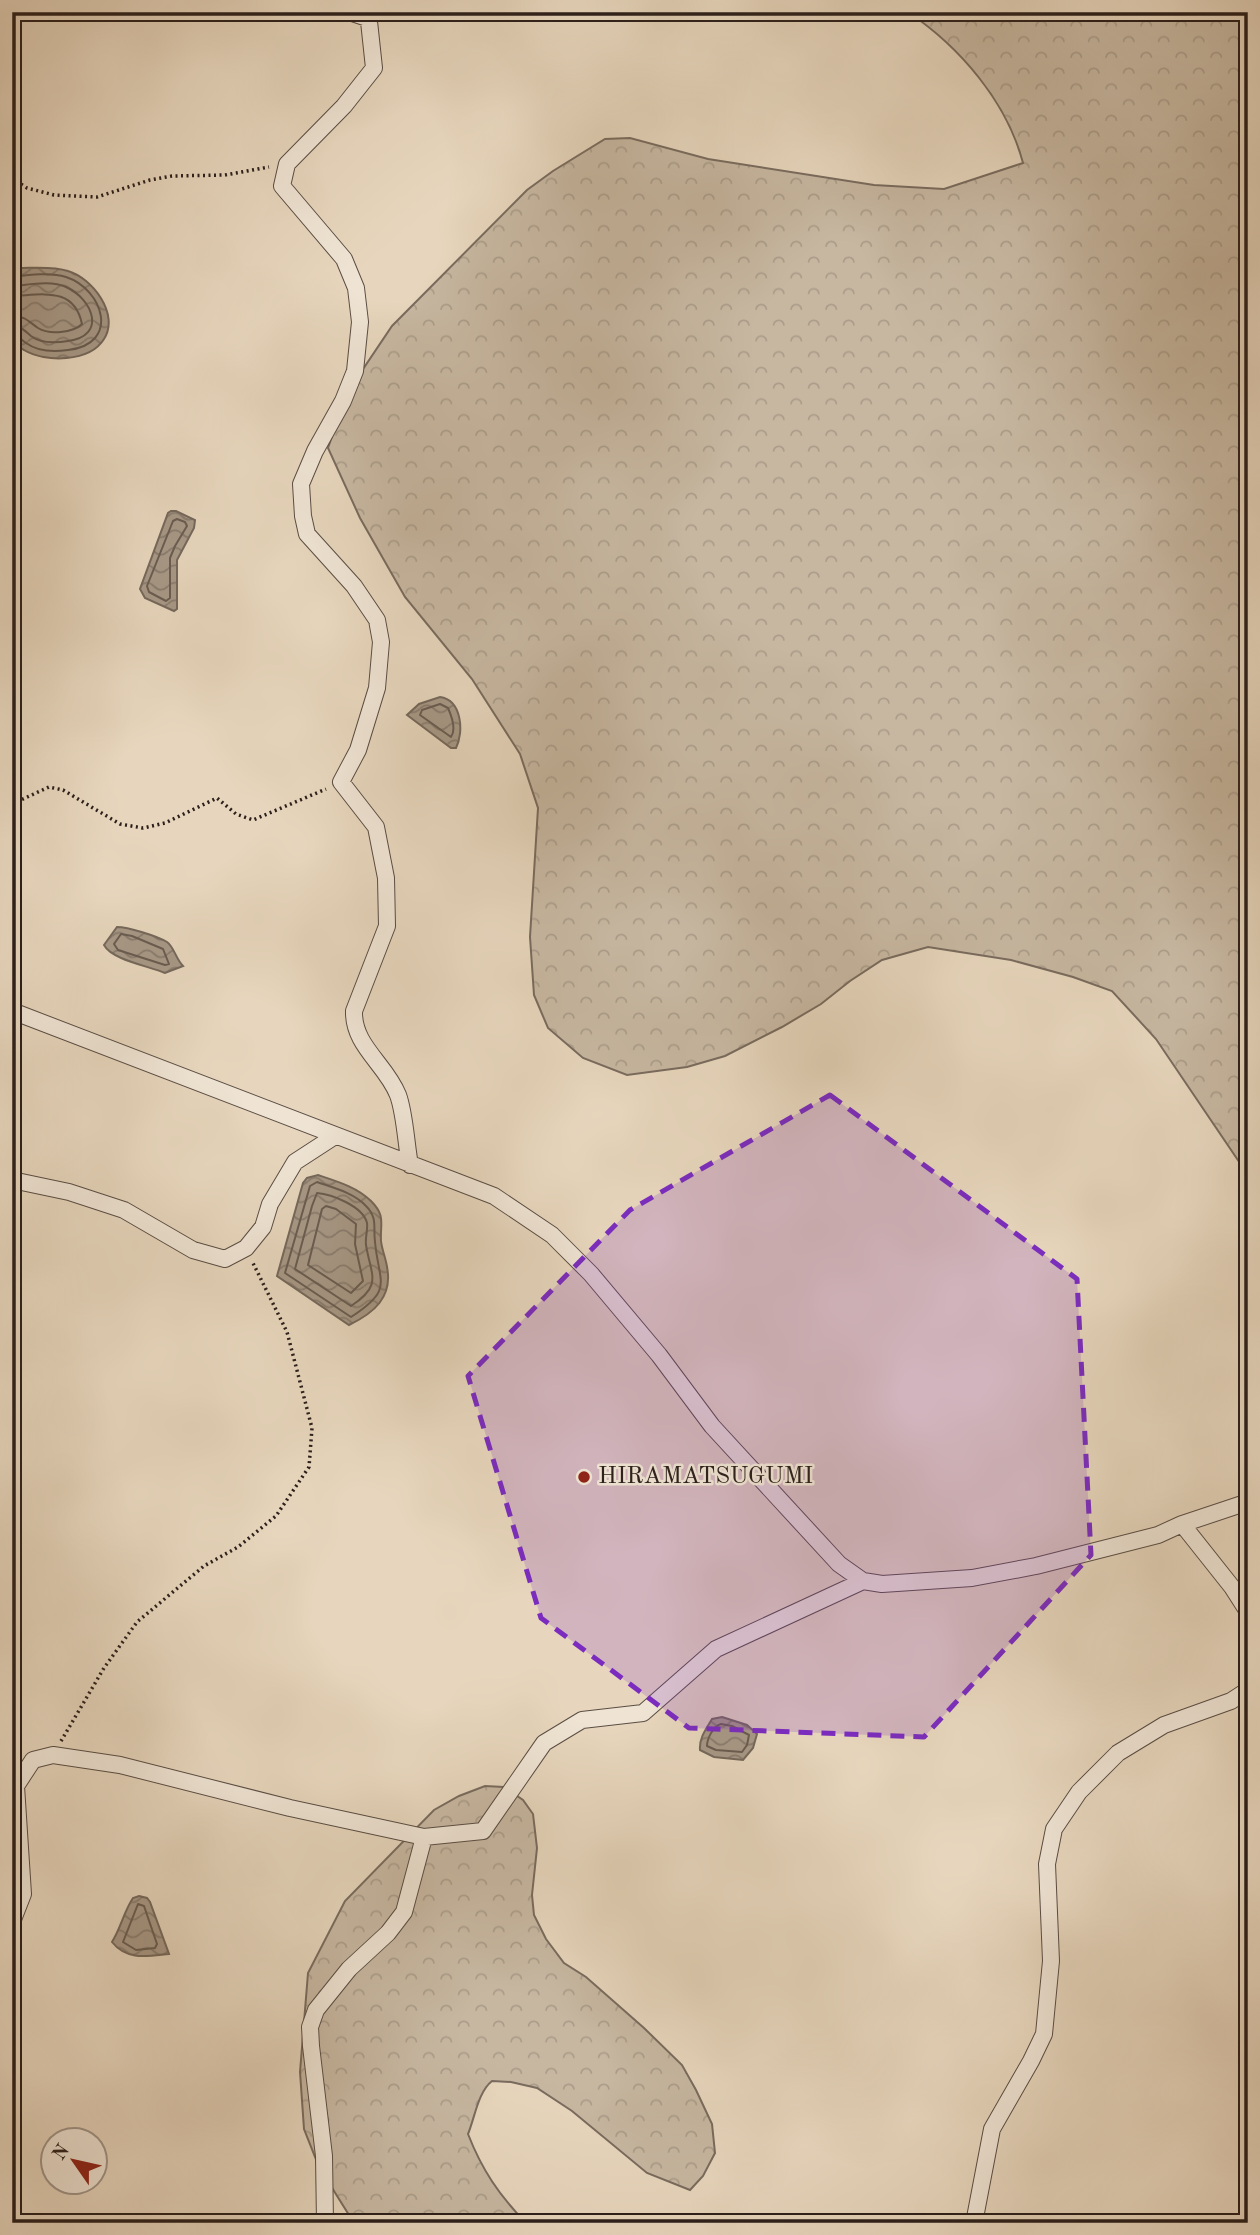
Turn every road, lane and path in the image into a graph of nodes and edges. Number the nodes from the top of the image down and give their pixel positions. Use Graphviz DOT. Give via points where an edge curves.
graph roads {
  1 [pos="349,12"];
  2 [pos="369,16"];
  3 [pos="286,164"];
  4 [pos="12,178"];
  5 [pos="341,782"];
  6 [pos="12,804"];
  7 [pos="12,1012"];
  8 [pos="335,1136"];
  9 [pos="410,1165"];
  10 [pos="12,1180"];
  11 [pos="246,1248"];
  12 [pos="1248,1502"];
  13 [pos="1182,1524"];
  14 [pos="863,1581"];
  15 [pos="1248,1612"];
  16 [pos="1248,1690"];
  17 [pos="53,1755"];
  18 [pos="424,1837"];
  19 [pos="12,1922"];
  20 [pos="325,2223"];
  21 [pos="974,2223"];
  1 -- 2 [label="street"];
  2 -- 3 [label="street" via="374,68 344,106"];
  3 -- 4 [label="path" via="225,175 172,176 97,197 54,195 27,188"];
  3 -- 5 [label="street" via="282,186 344,259 356,288 360,322 355,371 302,484 307,534 354,586 377,620 381,642 377,688 358,750"];
  5 -- 6 [label="path" via="253,820 236,814 217,798 144,828 120,824 64,790 49,787"];
  5 -- 9 [label="street" via="376,827 386,878 387,926 354,1010 354,1023 359,1038 398,1095"];
  7 -- 8 [label="street"];
  8 -- 9 [label="street"];
  8 -- 11 [label="street" via="295,1162 270,1204 263,1227"];
  9 -- 14 [label="street" via="494,1196 552,1235 591,1273 659,1354 712,1426 839,1564"];
  10 -- 11 [label="street" via="124,1210 193,1250 225,1259"];
  11 -- 17 [label="path" via="286,1332 312,1428 309,1467 276,1516 238,1547 204,1566 137,1622"];
  12 -- 13 [label="street"];
  13 -- 14 [label="street" via="1037,1566 972,1578 882,1584"];
  13 -- 15 [label="street"];
  14 -- 18 [label="street" via="716,1649 643,1713 582,1720 544,1743 482,1831"];
  16 -- 21 [label="street" via="1231,1701 1164,1725 1118,1753 1079,1792 1054,1829 1047,1864 1051,1961 1044,2034 992,2129"];
  17 -- 18 [label="street" via="120,1765"];
  17 -- 19 [label="street" via="33,1760 16,1787 23,1894"];
  18 -- 20 [label="street" via="404,1912 349,1969 316,2010 310,2027 324,2156"];
}
